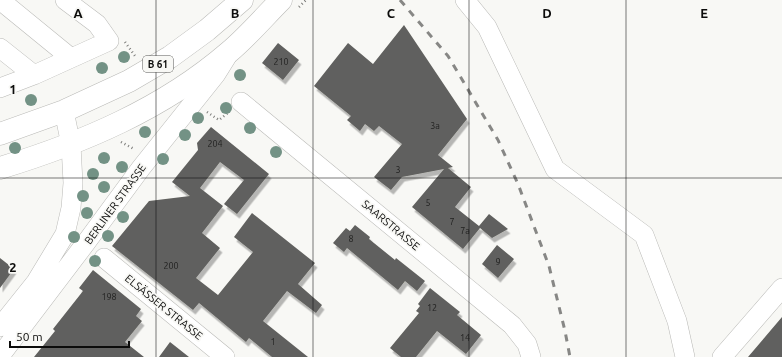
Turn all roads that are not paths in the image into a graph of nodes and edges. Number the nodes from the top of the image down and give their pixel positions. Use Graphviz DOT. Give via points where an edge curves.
graph roads {
  1 [pos="0,0"];
  2 [pos="65,0"];
  3 [pos="242,0"];
  4 [pos="280,0"];
  5 [pos="465,0"];
  6 [pos="0,48"];
  7 [pos="231,51"];
  8 [pos="70,58"];
  9 [pos="34,75"];
  10 [pos="0,88"];
  11 [pos="241,102"];
  12 [pos="64,111"];
  13 [pos="0,134"];
  14 [pos="71,145"];
  15 [pos="0,168"];
  16 [pos="104,258"];
  17 [pos="782,288"];
  18 [pos="0,327"];
  19 [pos="0,356"];
  20 [pos="224,357"];
  21 [pos="531,357"];
  22 [pos="685,357"];
  23 [pos="722,357"];
  1 -- 8 [label="street"];
  2 -- 8 [label="street" via="98,24 109,40"];
  3 -- 12 [label="main road, B 61" via="170,57 129,81"];
  4 -- 7 [label="main road, BERLINER STRASSE"];
  5 -- 22 [label="street" via="487,27 555,169 644,235 677,321"];
  6 -- 9 [label="street"];
  7 -- 14 [label="main road, BERLINER STRASSE" via="181,88 132,117"];
  7 -- 19 [label="street, BERLINER STRASSE"];
  8 -- 9 [label="street"];
  9 -- 10 [label="street"];
  11 -- 21 [label="street, SAARSTRASSE" via="512,325 528,344"];
  12 -- 13 [label="main road, B 61"];
  12 -- 14 [label="street"];
  14 -- 15 [label="main road, BERLINER STRASSE"];
  14 -- 18 [label="street" via="72,202 65,234 36,282"];
  16 -- 20 [label="street, ELSÄSSER STRASSE"];
  17 -- 23 [label="street"];
}
